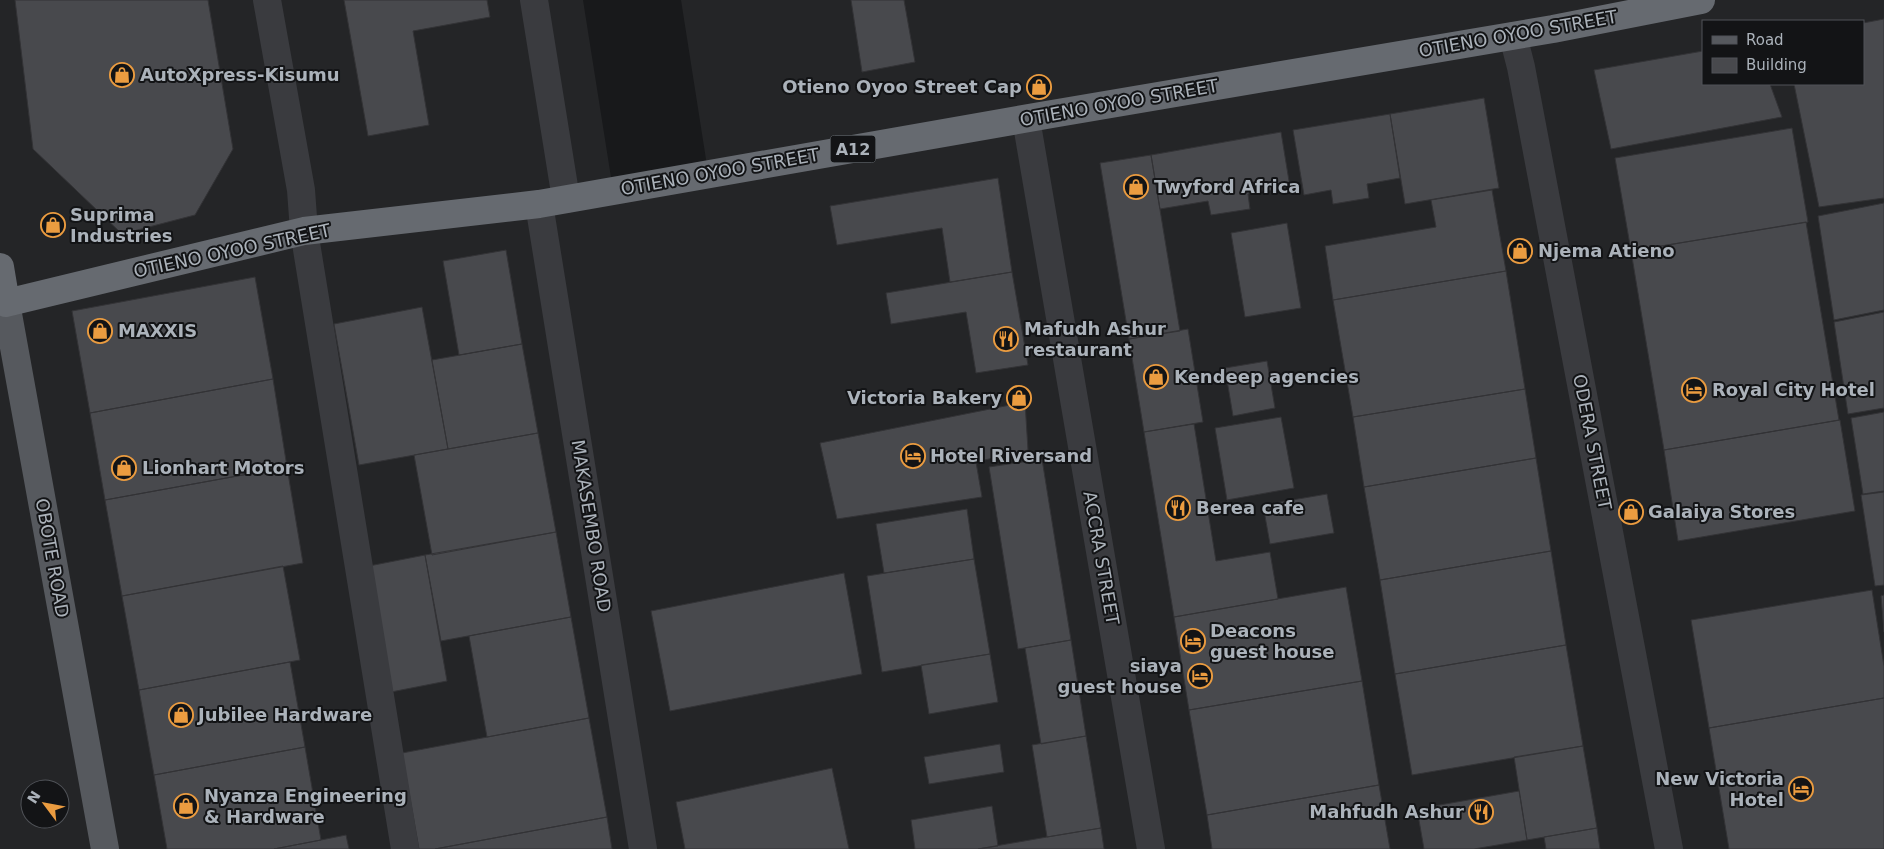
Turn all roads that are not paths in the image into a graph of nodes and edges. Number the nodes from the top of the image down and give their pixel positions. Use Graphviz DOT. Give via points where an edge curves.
graph roads {
  1 [pos="267,0"];
  2 [pos="534,0"];
  3 [pos="1701,0"];
  4 [pos="1513,36"];
  5 [pos="1026,119"];
  6 [pos="566,199"];
  7 [pos="539,204"];
  8 [pos="304,231"];
  9 [pos="0,268"];
  10 [pos="6,302"];
  11 [pos="105,849"];
  12 [pos="405,849"];
  13 [pos="643,849"];
  14 [pos="1151,849"];
  15 [pos="1669,849"];
  1 -- 8 [label="street" via="301,190"];
  2 -- 6 [label="street"];
  3 -- 4 [label="highway, OTIENO OYOO STREET / A12"];
  4 -- 5 [label="highway, OTIENO OYOO STREET / A12"];
  4 -- 15 [label="street, ODERA STREET"];
  5 -- 6 [label="highway, OTIENO OYOO STREET / A12"];
  5 -- 14 [label="street, ACCRA STREET"];
  6 -- 7 [label="highway, OTIENO OYOO STREET / A12"];
  7 -- 8 [label="highway, OTIENO OYOO STREET / A12"];
  7 -- 13 [label="street, MAKASEMBO ROAD"];
  8 -- 10 [label="highway, OTIENO OYOO STREET / A12"];
  8 -- 12 [label="street"];
  9 -- 10 [label="highway, OBOTE ROAD"];
  10 -- 11 [label="main road, OBOTE ROAD"];
}
